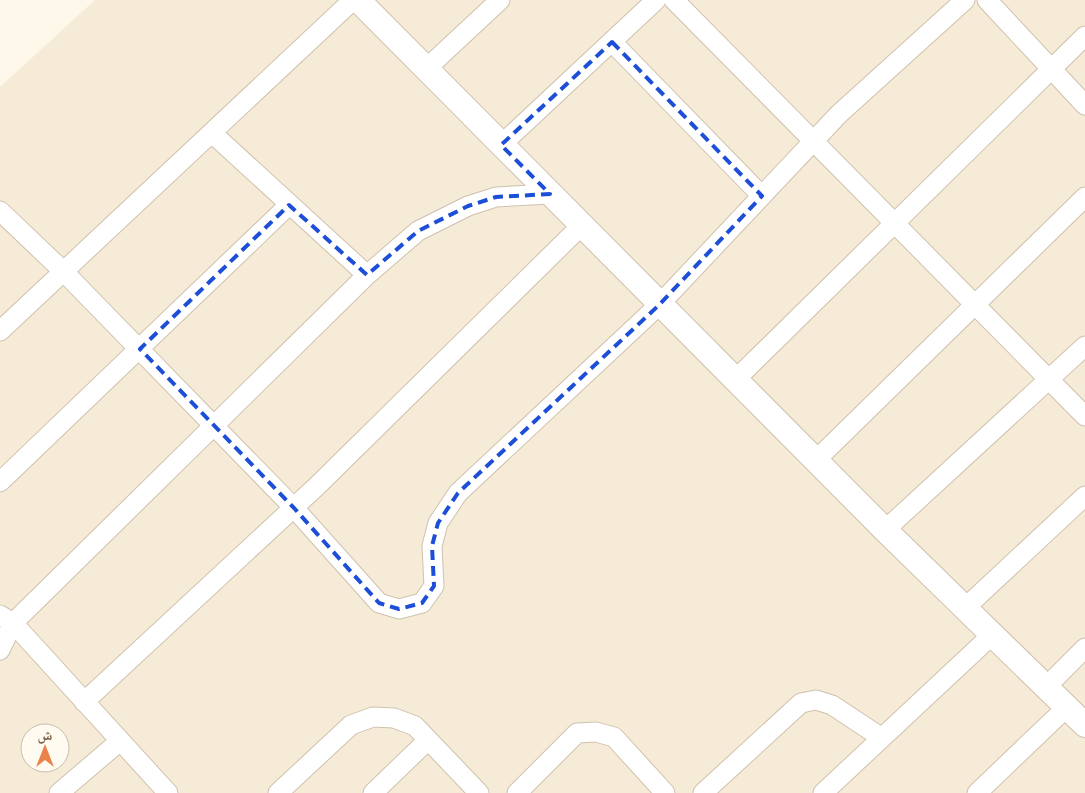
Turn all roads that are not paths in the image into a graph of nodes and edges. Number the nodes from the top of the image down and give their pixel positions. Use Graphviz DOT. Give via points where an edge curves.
graph roads {
  1 [pos="353,0"];
  2 [pos="358,0"];
  3 [pos="500,0"];
  4 [pos="656,0"];
  5 [pos="674,0"];
  6 [pos="965,0"];
  7 [pos="987,0"];
  8 [pos="1085,36"];
  9 [pos="612,42"];
  10 [pos="426,69"];
  11 [pos="1051,69"];
  12 [pos="1085,104"];
  13 [pos="212,133"];
  14 [pos="813,143"];
  15 [pos="501,145"];
  16 [pos="550,194"];
  17 [pos="762,196"];
  18 [pos="1085,196"];
  19 [pos="289,205"];
  20 [pos="0,211"];
  21 [pos="894,223"];
  22 [pos="581,226"];
  23 [pos="63,271"];
  24 [pos="367,275"];
  25 [pos="974,304"];
  26 [pos="660,305"];
  27 [pos="0,331"];
  28 [pos="1085,346"];
  29 [pos="140,349"];
  30 [pos="735,380"];
  31 [pos="1050,380"];
  32 [pos="1085,416"];
  33 [pos="213,427"];
  34 [pos="815,461"];
  35 [pos="0,482"];
  36 [pos="1085,496"];
  37 [pos="294,508"];
  38 [pos="885,530"];
  39 [pos="965,608"];
  40 [pos="6,619"];
  41 [pos="992,635"];
  42 [pos="1085,648"];
  43 [pos="0,650"];
  44 [pos="1046,688"];
  45 [pos="84,702"];
  46 [pos="1066,707"];
  47 [pos="1085,725"];
  48 [pos="882,738"];
  49 [pos="428,740"];
  50 [pos="120,742"];
  51 [pos="59,793"];
  52 [pos="168,793"];
  53 [pos="278,793"];
  54 [pos="373,793"];
  55 [pos="479,793"];
  56 [pos="517,793"];
  57 [pos="665,793"];
  58 [pos="703,793"];
  59 [pos="823,793"];
  60 [pos="977,793"];
  1 -- 13 [label="street"];
  2 -- 10 [label="street"];
  3 -- 10 [label="street"];
  4 -- 9 [label="street"];
  5 -- 14 [label="street"];
  6 -- 14 [label="street" via="839,114"];
  7 -- 11 [label="street"];
  8 -- 11 [label="street"];
  9 -- 15 [label="street"];
  9 -- 17 [label="street"];
  10 -- 15 [label="street"];
  11 -- 12 [label="street"];
  11 -- 21 [label="street"];
  13 -- 19 [label="street"];
  13 -- 23 [label="street"];
  14 -- 17 [label="street"];
  14 -- 21 [label="street"];
  15 -- 16 [label="street"];
  16 -- 22 [label="street"];
  16 -- 24 [label="street" via="496,197 468,206 418,231"];
  17 -- 26 [label="street"];
  18 -- 25 [label="street"];
  19 -- 24 [label="street"];
  19 -- 29 [label="street"];
  20 -- 23 [label="street"];
  21 -- 25 [label="street"];
  21 -- 30 [label="street"];
  22 -- 26 [label="street"];
  22 -- 37 [label="street"];
  23 -- 27 [label="street"];
  23 -- 29 [label="street"];
  24 -- 33 [label="street"];
  25 -- 31 [label="street"];
  25 -- 34 [label="street"];
  26 -- 30 [label="street"];
  26 -- 37 [label="street" via="458,493 438,523 432,546 434,586 422,603 398,608 379,603"];
  28 -- 31 [label="street"];
  29 -- 33 [label="street"];
  29 -- 35 [label="street"];
  30 -- 34 [label="street"];
  31 -- 32 [label="street"];
  31 -- 38 [label="street"];
  33 -- 37 [label="street"];
  33 -- 40 [label="street"];
  34 -- 38 [label="street"];
  36 -- 39 [label="street"];
  37 -- 45 [label="street"];
  38 -- 39 [label="street"];
  39 -- 41 [label="street"];
  40 -- 43 [label="street"];
  40 -- 45 [label="street"];
  41 -- 44 [label="street"];
  41 -- 48 [label="street"];
  42 -- 44 [label="street"];
  44 -- 46 [label="street"];
  45 -- 50 [label="street"];
  46 -- 47 [label="street"];
  46 -- 60 [label="street"];
  48 -- 58 [label="street" via="832,705 816,700 801,703"];
  48 -- 59 [label="street"];
  49 -- 53 [label="street" via="415,726 394,718 373,717 351,725"];
  49 -- 54 [label="street"];
  49 -- 55 [label="street"];
  50 -- 51 [label="street"];
  50 -- 52 [label="street"];
  56 -- 57 [label="street" via="578,733 596,732 614,737"];
}
